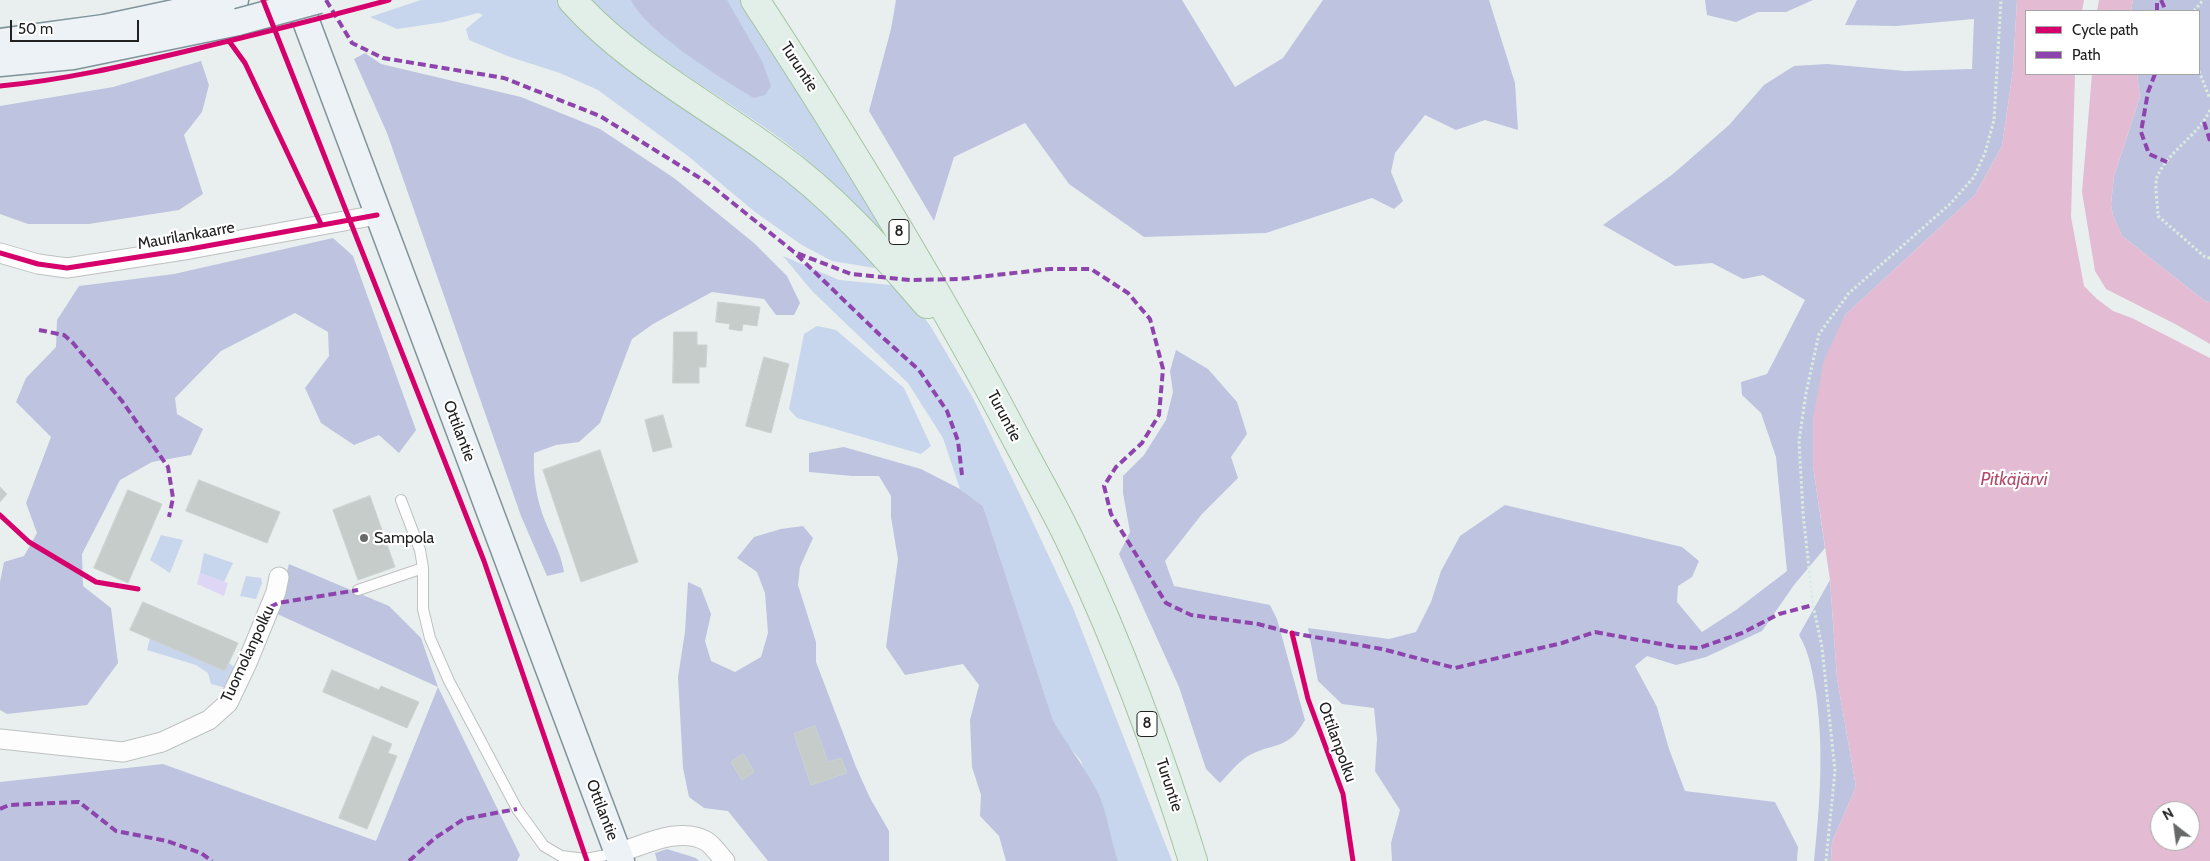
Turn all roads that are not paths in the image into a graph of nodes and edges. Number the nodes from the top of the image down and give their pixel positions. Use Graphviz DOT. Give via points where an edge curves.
graph roads {
  1 [pos="298,0"];
  2 [pos="319,0"];
  3 [pos="572,0"];
  4 [pos="755,0"];
  5 [pos="235,8"];
  6 [pos="0,42"];
  7 [pos="0,63"];
  8 [pos="377,214"];
  9 [pos="0,253"];
  10 [pos="974,358"];
  11 [pos="401,500"];
  12 [pos="423,568"];
  13 [pos="279,577"];
  14 [pos="358,590"];
  15 [pos="0,739"];
  16 [pos="619,857"];
  17 [pos="725,861"];
  18 [pos="1193,861"];
  1 -- 8 [label="main road, Ottilantie"];
  2 -- 5 [label="main road, bridge"];
  3 -- 10 [label="highway" via="601,30 673,85 774,153 827,195 880,249"];
  4 -- 10 [label="highway, Turuntie / 8" via="825,107"];
  5 -- 6 [label="main road"];
  5 -- 7 [label="main road" via="73,56"];
  8 -- 9 [label="street, Maurilankaarre" via="67,268"];
  8 -- 16 [label="main road, Ottilantie"];
  10 -- 18 [label="highway, Turuntie / 8" via="1073,546 1164,766"];
  11 -- 12 [label="lane" via="420,550"];
  12 -- 14 [label="lane"];
  12 -- 16 [label="lane" via="423,609 430,638 517,809 544,846 561,856 586,859"];
  13 -- 15 [label="street, Tuomolanpolku" via="276,592 231,697 209,720 162,742 123,752"];
  16 -- 17 [label="street" via="674,836 688,836 706,842"];
}
